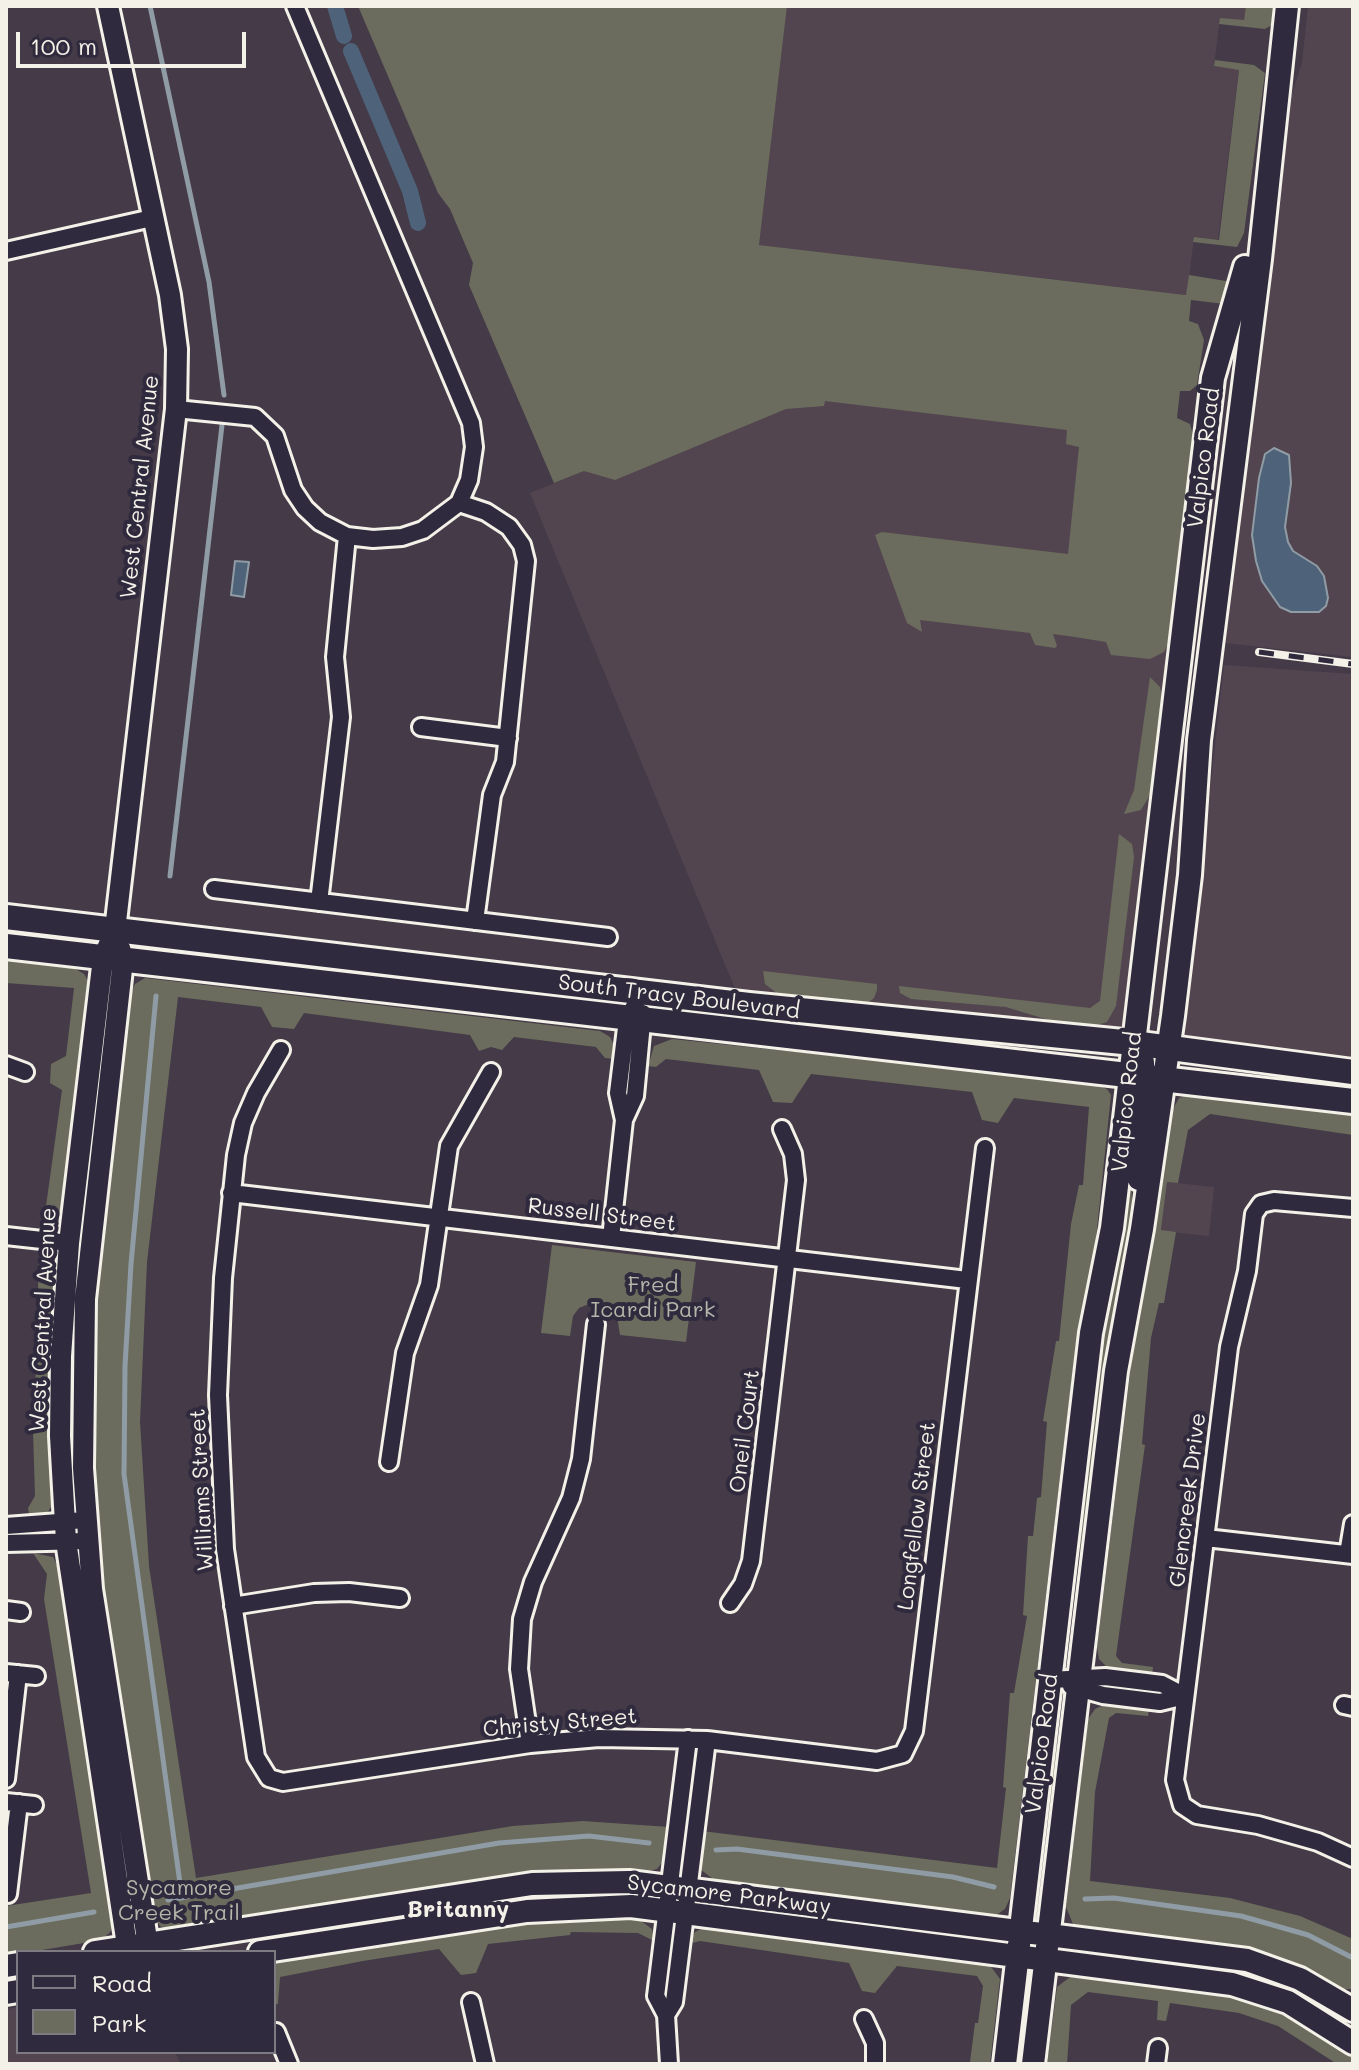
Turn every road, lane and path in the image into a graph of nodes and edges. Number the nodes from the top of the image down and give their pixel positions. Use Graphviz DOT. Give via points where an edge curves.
graph roads {
  1 [pos="108,6"];
  2 [pos="295,6"];
  3 [pos="1287,6"];
  4 [pos="1269,144"];
  5 [pos="152,218"];
  6 [pos="6,251"];
  7 [pos="176,409"];
  8 [pos="459,503"];
  9 [pos="347,536"];
  10 [pos="421,727"];
  11 [pos="508,738"];
  12 [pos="214,889"];
  13 [pos="319,902"];
  14 [pos="6,917"];
  15 [pos="475,921"];
  16 [pos="115,930"];
  17 [pos="608,937"];
  18 [pos="6,946"];
  19 [pos="113,959"];
  20 [pos="641,993"];
  21 [pos="636,1020"];
  22 [pos="1133,1043"];
  23 [pos="1168,1049"];
  24 [pos="281,1050"];
  25 [pos="6,1065"];
  26 [pos="25,1072"];
  27 [pos="491,1072"];
  28 [pos="1353,1072"];
  29 [pos="1146,1075"];
  30 [pos="1353,1101"];
  31 [pos="782,1129"];
  32 [pos="985,1148"];
  33 [pos="231,1193"];
  34 [pos="1353,1208"];
  35 [pos="438,1218"];
  36 [pos="6,1236"];
  37 [pos="611,1238"];
  38 [pos="69,1243"];
  39 [pos="787,1259"];
  40 [pos="967,1280"];
  41 [pos="596,1324"];
  42 [pos="389,1462"];
  43 [pos="1353,1524"];
  44 [pos="6,1526"];
  45 [pos="76,1531"];
  46 [pos="1206,1538"];
  47 [pos="6,1543"];
  48 [pos="1351,1555"];
  49 [pos="400,1598"];
  50 [pos="730,1603"];
  51 [pos="233,1606"];
  52 [pos="12,1674"];
  53 [pos="36,1676"];
  54 [pos="1050,1680"];
  55 [pos="1079,1682"];
  56 [pos="1185,1696"];
  57 [pos="688,1739"];
  58 [pos="707,1740"];
  59 [pos="530,1744"];
  60 [pos="903,1754"];
  61 [pos="269,1778"];
  62 [pos="6,1779"];
  63 [pos="19,1803"];
  64 [pos="1353,1858"];
  65 [pos="678,1887"];
  66 [pos="8,1894"];
  67 [pos="676,1912"];
  68 [pos="1020,1930"];
  69 [pos="1049,1934"];
  70 [pos="138,1949"];
  71 [pos="273,1950"];
  72 [pos="1017,1957"];
  73 [pos="1046,1960"];
  74 [pos="471,2002"];
  75 [pos="1353,2010"];
  76 [pos="864,2019"];
  77 [pos="276,2032"];
  78 [pos="1353,2043"];
  79 [pos="289,2064"];
  80 [pos="485,2064"];
  81 [pos="669,2064"];
  82 [pos="875,2064"];
  83 [pos="1005,2064"];
  84 [pos="1033,2064"];
  1 -- 5 [label="street, West Central Avenue"];
  2 -- 8 [label="street" via="471,423 474,447"];
  3 -- 4 [label="main road, Valpico Road"];
  4 -- 22 [label="main road, Valpico Road" via="1238,301 1213,378"];
  4 -- 23 [label="main road, Valpico Road" via="1260,259 1195,770 1191,867"];
  5 -- 6 [label="street"];
  5 -- 7 [label="street, West Central Avenue" via="177,349"];
  7 -- 9 [label="street" via="255,417 275,436 293,490 305,508"];
  7 -- 16 [label="street, West Central Avenue"];
  8 -- 9 [label="street" via="423,530 402,537"];
  8 -- 11 [label="street" via="509,527 526,561"];
  9 -- 13 [label="street" via="335,657 341,717"];
  10 -- 11 [label="street"];
  11 -- 15 [label="street" via="492,795"];
  12 -- 13 [label="street"];
  13 -- 15 [label="street"];
  14 -- 16 [label="main road, South Tracy Boulevard"];
  15 -- 17 [label="street"];
  16 -- 19 [label="street, West Central Avenue"];
  16 -- 20 [label="main road, South Tracy Boulevard"];
  18 -- 19 [label="main road, South Tracy Boulevard"];
  19 -- 21 [label="main road, South Tracy Boulevard"];
  19 -- 38 [label="street, West Central Avenue"];
  19 -- 45 [label="street, West Central Avenue" via="85,1299"];
  20 -- 21 [label="street"];
  20 -- 22 [label="main road, South Tracy Boulevard"];
  21 -- 29 [label="main road, South Tracy Boulevard"];
  21 -- 37 [label="street" via="618,1093 624,1120"];
  22 -- 23 [label="main road, South Tracy Boulevard"];
  22 -- 29 [label="main road, Valpico Road"];
  23 -- 28 [label="main road, South Tracy Boulevard"];
  23 -- 29 [label="main road, Valpico Road"];
  24 -- 33 [label="street, Williams Street" via="243,1123"];
  25 -- 26 [label="street"];
  27 -- 35 [label="street" via="449,1146"];
  29 -- 30 [label="main road, South Tracy Boulevard"];
  29 -- 54 [label="main road, Valpico Road" via="1091,1333"];
  29 -- 55 [label="main road, Valpico Road" via="1136,1162 1144,1216 1122,1328"];
  31 -- 39 [label="street, Oneil Court" via="796,1180"];
  32 -- 40 [label="street, Longfellow Street"];
  33 -- 35 [label="street, Russell Street"];
  33 -- 51 [label="street, Williams Street" via="218,1395 221,1502"];
  34 -- 46 [label="street, Glencreek Drive" via="1274,1201 1261,1204 1252,1219 1247,1271 1229,1347"];
  35 -- 37 [label="street, Russell Street"];
  35 -- 42 [label="street" via="429,1285 405,1353"];
  36 -- 38 [label="street"];
  37 -- 39 [label="street, Russell Street"];
  38 -- 45 [label="street, West Central Avenue" via="60,1399"];
  39 -- 40 [label="street, Russell Street"];
  39 -- 50 [label="street, Oneil Court" via="751,1561"];
  40 -- 60 [label="street, Longfellow Street" via="914,1731"];
  41 -- 59 [label="street" via="581,1459 571,1498 522,1619 519,1669"];
  43 -- 48 [label="street"];
  44 -- 45 [label="street"];
  45 -- 47 [label="street"];
  45 -- 70 [label="street, West Central Avenue"];
  46 -- 48 [label="street"];
  46 -- 56 [label="street, Glencreek Drive"];
  49 -- 51 [label="street" via="314,1593"];
  51 -- 61 [label="street, Williams Street" via="256,1757"];
  52 -- 53 [label="street"];
  52 -- 62 [label="street"];
  54 -- 55 [label="street"];
  54 -- 68 [label="main road, Valpico Road"];
  55 -- 56 [label="street" via="1160,1702"];
  55 -- 69 [label="main road, Valpico Road"];
  56 -- 64 [label="street, Glencreek Drive" via="1175,1780 1182,1805 1197,1815 1258,1825"];
  57 -- 58 [label="street, Christy Street"];
  57 -- 59 [label="street, Christy Street"];
  57 -- 65 [label="street"];
  58 -- 60 [label="street, Christy Street" via="877,1761"];
  58 -- 65 [label="street"];
  59 -- 61 [label="street, Christy Street" via="295,1782"];
  63 -- 66 [label="street"];
  65 -- 67 [label="street"];
  65 -- 68 [label="main road, Sycamore Parkway"];
  65 -- 70 [label="main road, Sycamore Parkway" via="532,1884"];
  67 -- 71 [label="main road, Sycamore Parkway" via="591,1905 527,1911"];
  67 -- 72 [label="main road, Sycamore Parkway"];
  67 -- 81 [label="street" via="656,1996 666,2015"];
  68 -- 69 [label="main road, Sycamore Parkway"];
  68 -- 72 [label="main road, Valpico Road"];
  69 -- 73 [label="main road, Valpico Road"];
  69 -- 75 [label="main road, Sycamore Parkway" via="1247,1960 1300,1979"];
  72 -- 73 [label="main road, Sycamore Parkway"];
  72 -- 83 [label="main road, Valpico Road"];
  73 -- 78 [label="main road, Sycamore Parkway" via="1249,1988 1314,2015"];
  73 -- 84 [label="main road, Valpico Road"];
  74 -- 80 [label="street"];
  76 -- 82 [label="street" via="875,2043"];
  77 -- 79 [label="street"];
}
